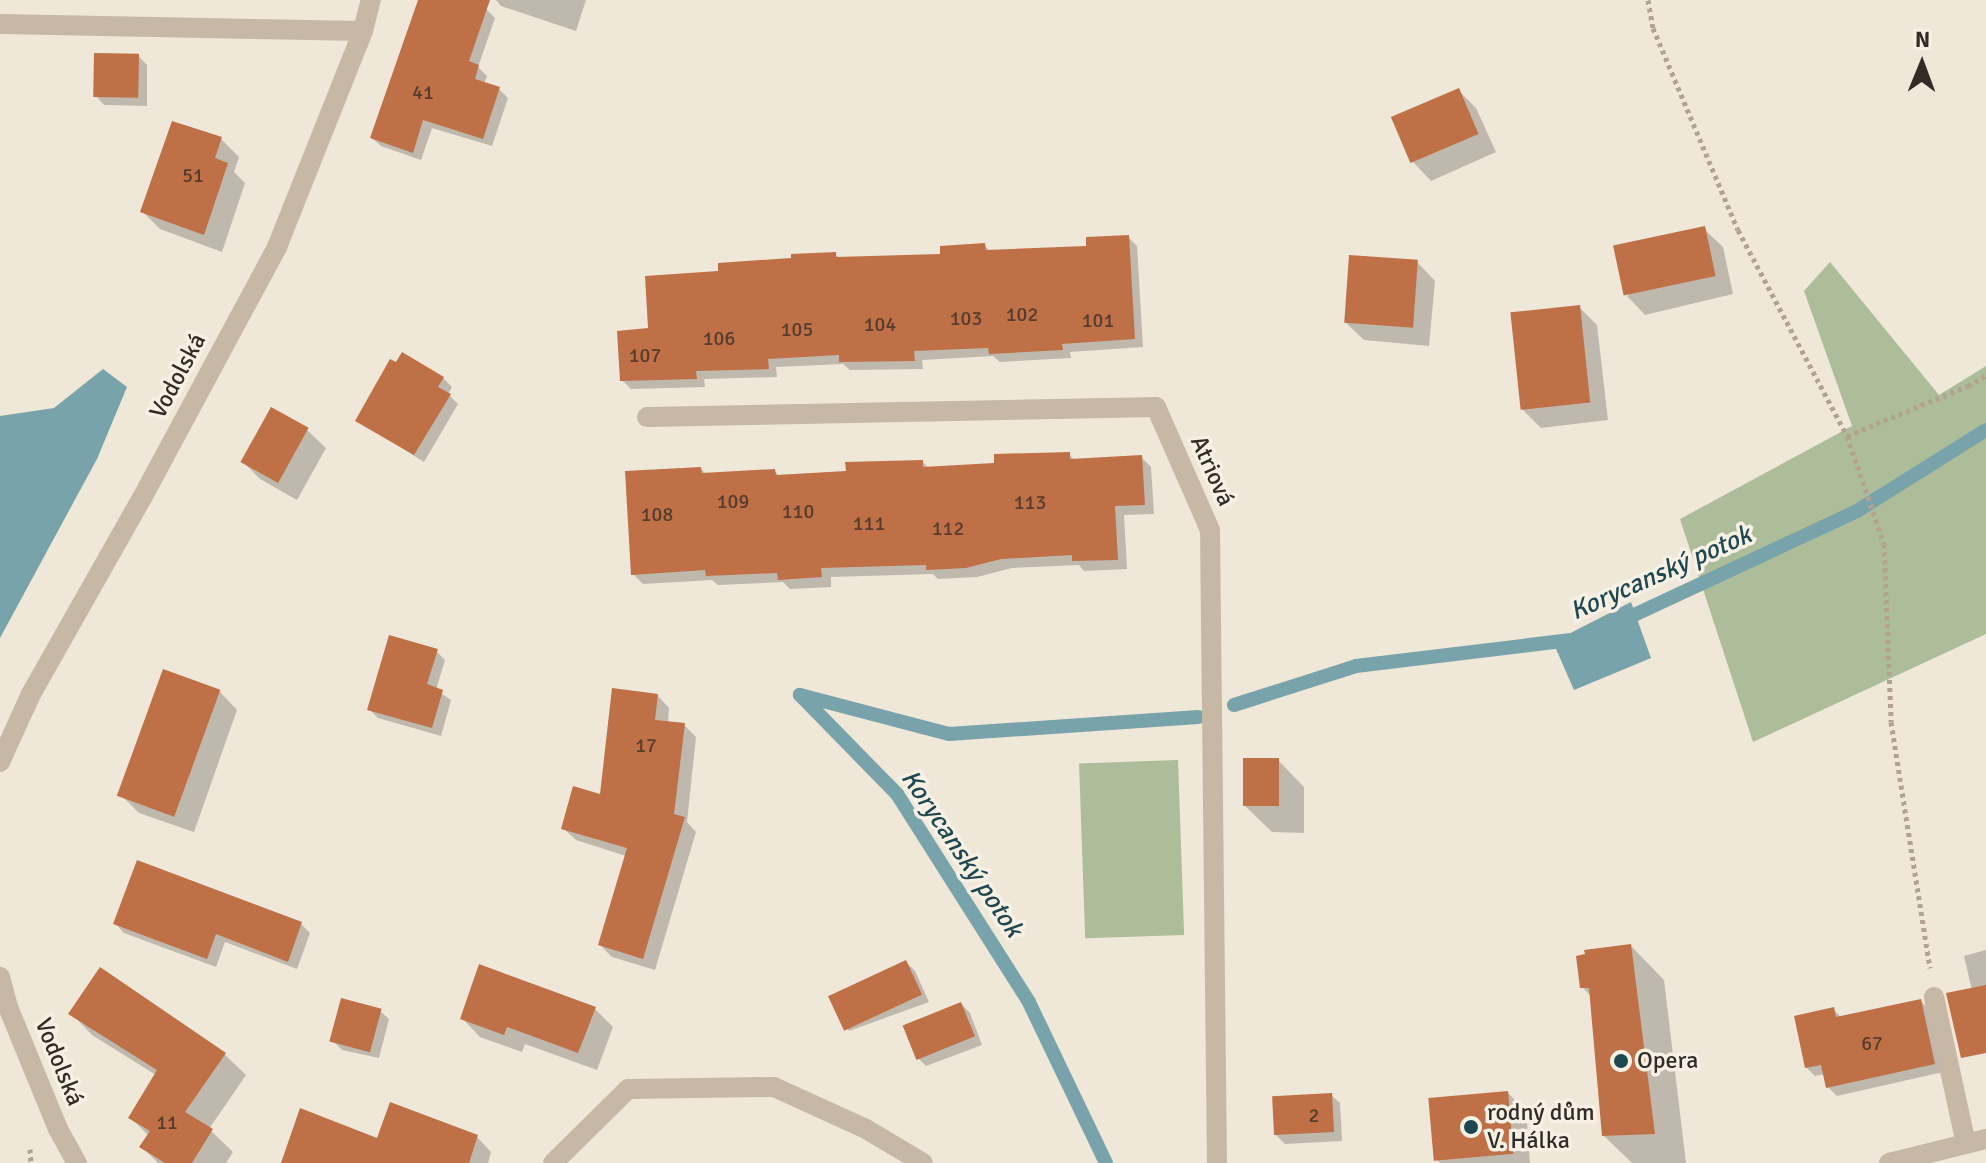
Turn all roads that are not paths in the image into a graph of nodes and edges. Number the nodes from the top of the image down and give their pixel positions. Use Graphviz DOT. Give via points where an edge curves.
graph roads {
  1 [pos="371,0"];
  2 [pos="0,24"];
  3 [pos="363,31"];
  4 [pos="647,417"];
  5 [pos="0,762"];
  6 [pos="0,977"];
  7 [pos="1934,997"];
  8 [pos="1976,1142"];
  9 [pos="78,1162"];
  10 [pos="553,1163"];
  11 [pos="923,1163"];
  12 [pos="1217,1163"];
  13 [pos="1889,1163"];
  1 -- 3 [label="street, Vodolská"];
  2 -- 3 [label="street"];
  3 -- 5 [label="street, Vodolská" via="277,247 31,694"];
  4 -- 12 [label="street, Atriová" via="1156,407 1210,530"];
  6 -- 9 [label="street, Vodolská" via="58,1129"];
  7 -- 8 [label="street"];
  8 -- 13 [label="street"];
  10 -- 11 [label="street" via="628,1089 774,1087 866,1129"];
}
